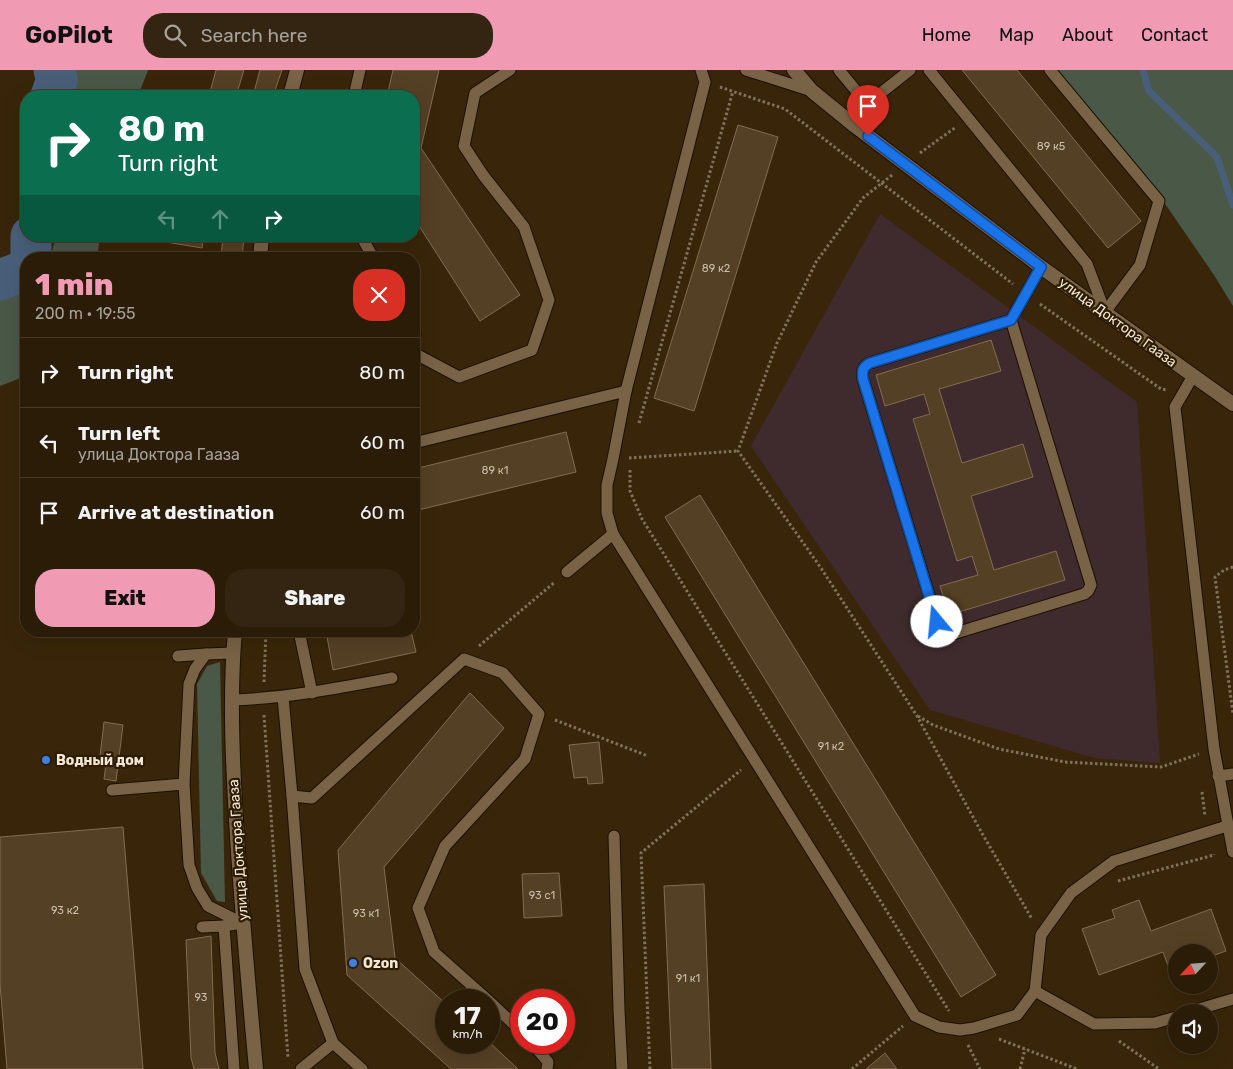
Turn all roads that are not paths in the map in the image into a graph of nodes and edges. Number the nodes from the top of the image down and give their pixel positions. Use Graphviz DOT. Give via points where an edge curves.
graph roads {
  1 [pos="297,70"];
  2 [pos="360,70"];
  3 [pos="510,70"];
  4 [pos="701,70"];
  5 [pos="746,70"];
  6 [pos="794,70"];
  7 [pos="839,70"];
  8 [pos="910,70"];
  9 [pos="929,70"];
  10 [pos="1050,70"];
  11 [pos="292,90"];
  12 [pos="355,90"];
  13 [pos="812,91"];
  14 [pos="867,104"];
  15 [pos="854,126"];
  16 [pos="1041,267"];
  17 [pos="1105,312"];
  18 [pos="1011,320"];
  19 [pos="420,356"];
  20 [pos="1193,376"];
  21 [pos="626,391"];
  22 [pos="1233,404"];
  23 [pos="420,442"];
  24 [pos="613,534"];
  25 [pos="567,572"];
  26 [pos="234,637"];
  27 [pos="300,637"];
  28 [pos="233,653"];
  29 [pos="206,654"];
  30 [pos="178,656"];
  31 [pos="392,678"];
  32 [pos="312,693"];
  33 [pos="283,697"];
  34 [pos="233,700"];
  35 [pos="1233,774"];
  36 [pos="1218,776"];
  37 [pos="184,784"];
  38 [pos="112,790"];
  39 [pos="292,796"];
  40 [pos="1227,826"];
  41 [pos="614,836"];
  42 [pos="1233,852"];
  43 [pos="242,923"];
  44 [pos="224,926"];
  45 [pos="202,927"];
  46 [pos="476,989"];
  47 [pos="1035,991"];
  48 [pos="1233,999"];
  49 [pos="1216,1004"];
  50 [pos="500,1011"];
  51 [pos="1168,1019"];
  52 [pos="510,1021"];
  53 [pos="333,1043"];
  54 [pos="541,1054"];
  55 [pos="234,1069"];
  56 [pos="256,1069"];
  57 [pos="301,1069"];
  58 [pos="362,1069"];
  59 [pos="547,1069"];
  60 [pos="622,1069"];
  1 -- 11 [label="street"];
  2 -- 12 [label="lane"];
  3 -- 19 [label="lane" via="475,93 464,146 524,228 549,300 532,350 458,377"];
  4 -- 21 [label="lane" via="705,82"];
  5 -- 13 [label="lane"];
  6 -- 13 [label="street, улица Доктора Гааза"];
  7 -- 14 [label="lane"];
  8 -- 14 [label="lane"];
  9 -- 17 [label="lane" via="1087,264"];
  10 -- 17 [label="lane" via="1159,201 1140,264"];
  13 -- 15 [label="street, улица Доктора Гааза"];
  14 -- 15 [label="lane"];
  15 -- 16 [label="street, улица Доктора Гааза"];
  16 -- 17 [label="street, улица Доктора Гааза"];
  16 -- 18 [label="lane"];
  17 -- 20 [label="street, улица Доктора Гааза"];
  18 -- 18 [label="lane" via="1091,584 1084,594 948,634 937,622 862,370 870,363"];
  20 -- 22 [label="street, улица Доктора Гааза"];
  20 -- 36 [label="lane" via="1175,408"];
  21 -- 23 [label="lane"];
  21 -- 24 [label="lane" via="607,485"];
  24 -- 25 [label="lane"];
  24 -- 47 [label="lane" via="915,1016 940,1027 974,1028 1016,1016"];
  26 -- 28 [label="street, улица Доктора Гааза"];
  27 -- 32 [label="lane"];
  28 -- 29 [label="lane"];
  28 -- 34 [label="street, улица Доктора Гааза"];
  29 -- 30 [label="lane"];
  29 -- 37 [label="lane" via="194,669 189,684"];
  31 -- 32 [label="lane"];
  32 -- 33 [label="lane"];
  33 -- 34 [label="lane"];
  33 -- 39 [label="lane"];
  34 -- 43 [label="street, улица Доктора Гааза" via="233,776"];
  35 -- 36 [label="lane"];
  36 -- 40 [label="lane"];
  37 -- 38 [label="lane"];
  37 -- 43 [label="lane" via="189,865 197,888 208,906"];
  39 -- 46 [label="lane" via="312,798 464,659 503,673 540,714 525,760 444,846 418,908 434,952"];
  39 -- 53 [label="lane" via="305,969"];
  40 -- 42 [label="lane"];
  40 -- 47 [label="lane" via="1114,861 1071,893 1041,935"];
  41 -- 60 [label="lane"];
  43 -- 44 [label="lane"];
  43 -- 56 [label="street, улица Доктора Гааза"];
  44 -- 45 [label="lane"];
  44 -- 55 [label="lane"];
  47 -- 51 [label="lane" via="1094,1024 1155,1023"];
  48 -- 49 [label="lane"];
  50 -- 52 [label="lane"];
  53 -- 57 [label="lane"];
  53 -- 58 [label="lane"];
  54 -- 59 [label="lane" via="548,1062"];
}
